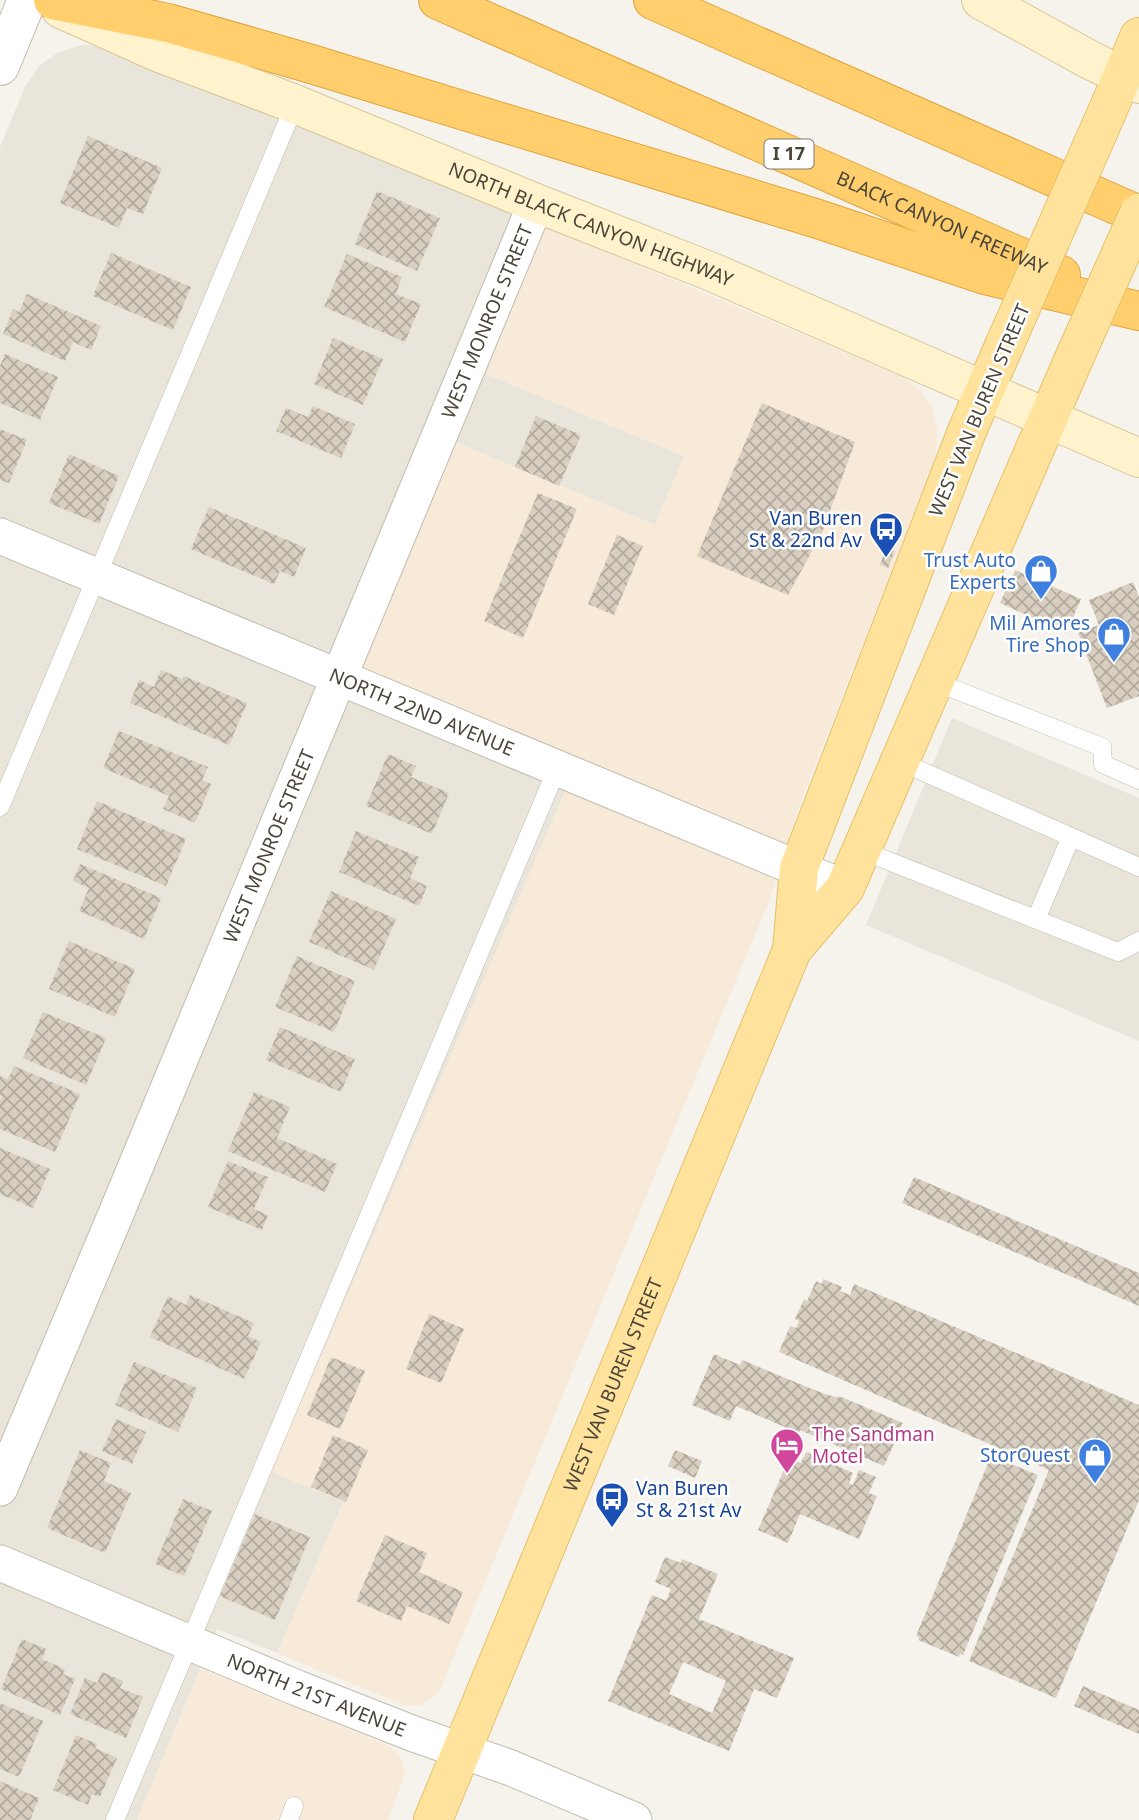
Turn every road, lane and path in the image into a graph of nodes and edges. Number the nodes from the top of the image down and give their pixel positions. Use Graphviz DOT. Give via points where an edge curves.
graph roads {
  1 [pos="27,0"];
  2 [pos="40,0"];
  3 [pos="53,0"];
  4 [pos="438,0"];
  5 [pos="653,0"];
  6 [pos="981,0"];
  7 [pos="1139,37"];
  8 [pos="0,66"];
  9 [pos="1130,80"];
  10 [pos="295,104"];
  11 [pos="536,203"];
  12 [pos="1139,214"];
  13 [pos="1139,311"];
  14 [pos="986,389"];
  15 [pos="1048,418"];
  16 [pos="1139,458"];
  17 [pos="0,536"];
  18 [pos="97,578"];
  19 [pos="339,676"];
  20 [pos="933,681"];
  21 [pos="899,761"];
  22 [pos="558,766"];
  23 [pos="1139,780"];
  24 [pos="0,807"];
  25 [pos="1071,837"];
  26 [pos="861,850"];
  27 [pos="1139,867"];
  28 [pos="799,868"];
  29 [pos="845,888"];
  30 [pos="1036,919"];
  31 [pos="1139,941"];
  32 [pos="792,950"];
  33 [pos="0,1488"];
  34 [pos="0,1563"];
  35 [pos="188,1644"];
  36 [pos="462,1751"];
  37 [pos="115,1820"];
  38 [pos="433,1820"];
  39 [pos="634,1820"];
  1 -- 8 [label="street"];
  2 -- 10 [label="main road, NORTH BLACK CANYON HIGHWAY" via="157,52"];
  3 -- 13 [label="highway" via="168,23 295,59 818,219 985,275"];
  4 -- 13 [label="highway, BLACK CANYON FREEWAY / I 17"];
  5 -- 12 [label="highway"];
  6 -- 9 [label="main road"];
  7 -- 9 [label="main road, WEST VAN BUREN STREET"];
  9 -- 14 [label="main road, WEST VAN BUREN STREET, bridge" via="1107,111"];
  10 -- 11 [label="main road, NORTH BLACK CANYON HIGHWAY"];
  10 -- 18 [label="lane"];
  11 -- 14 [label="main road, NORTH BLACK CANYON HIGHWAY"];
  11 -- 19 [label="street, WEST MONROE STREET"];
  12 -- 15 [label="main road, WEST VAN BUREN STREET, bridge"];
  14 -- 15 [label="main road, NORTH BLACK CANYON HIGHWAY"];
  14 -- 28 [label="main road, WEST VAN BUREN STREET"];
  15 -- 16 [label="main road, NORTH BLACK CANYON HIGHWAY"];
  15 -- 20 [label="main road, WEST VAN BUREN STREET"];
  17 -- 18 [label="street, NORTH 22ND AVENUE"];
  18 -- 19 [label="street, NORTH 22ND AVENUE"];
  18 -- 24 [label="lane"];
  19 -- 22 [label="street, NORTH 22ND AVENUE"];
  19 -- 33 [label="street, WEST MONROE STREET"];
  20 -- 21 [label="main road, WEST VAN BUREN STREET"];
  20 -- 23 [label="lane" via="1102,747 1104,764"];
  21 -- 25 [label="lane"];
  21 -- 26 [label="main road, WEST VAN BUREN STREET"];
  22 -- 28 [label="street, NORTH 22ND AVENUE"];
  22 -- 35 [label="lane"];
  25 -- 27 [label="lane"];
  25 -- 30 [label="lane"];
  26 -- 29 [label="main road, WEST VAN BUREN STREET"];
  26 -- 30 [label="lane"];
  28 -- 29 [label="street, NORTH 22ND AVENUE"];
  28 -- 32 [label="main road, WEST VAN BUREN STREET"];
  29 -- 32 [label="main road, WEST VAN BUREN STREET"];
  30 -- 31 [label="lane" via="1118,952"];
  32 -- 36 [label="main road, WEST VAN BUREN STREET"];
  34 -- 35 [label="street, NORTH 21ST AVENUE"];
  35 -- 36 [label="street, NORTH 21ST AVENUE"];
  35 -- 37 [label="lane"];
  36 -- 38 [label="main road, WEST VAN BUREN STREET"];
  36 -- 39 [label="street, NORTH 21ST AVENUE"];
}
